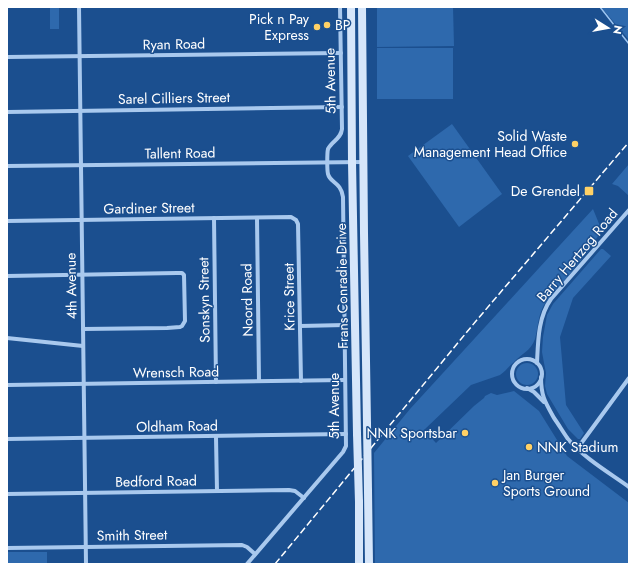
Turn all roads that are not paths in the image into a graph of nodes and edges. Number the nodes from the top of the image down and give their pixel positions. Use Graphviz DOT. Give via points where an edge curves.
graph roads {
  1 [pos="79,7"];
  2 [pos="340,7"];
  3 [pos="351,7"];
  4 [pos="362,7"];
  5 [pos="341,53"];
  6 [pos="80,56"];
  7 [pos="7,57"];
  8 [pos="342,107"];
  9 [pos="80,110"];
  10 [pos="7,112"];
  11 [pos="328,162"];
  12 [pos="352,162"];
  13 [pos="363,162"];
  14 [pos="81,165"];
  15 [pos="7,166"];
  16 [pos="629,210"];
  17 [pos="291,217"];
  18 [pos="214,218"];
  19 [pos="257,218"];
  20 [pos="82,220"];
  21 [pos="7,221"];
  22 [pos="82,275"];
  23 [pos="7,276"];
  24 [pos="345,325"];
  25 [pos="300,326"];
  26 [pos="83,329"];
  27 [pos="7,338"];
  28 [pos="83,346"];
  29 [pos="538,363"];
  30 [pos="541,377"];
  31 [pos="629,378"];
  32 [pos="345,380"];
  33 [pos="259,381"];
  34 [pos="300,381"];
  35 [pos="216,382"];
  36 [pos="84,384"];
  37 [pos="7,385"];
  38 [pos="527,388"];
  39 [pos="546,404"];
  40 [pos="346,434"];
  41 [pos="216,437"];
  42 [pos="84,438"];
  43 [pos="7,439"];
  44 [pos="577,448"];
  45 [pos="629,487"];
  46 [pos="217,491"];
  47 [pos="85,493"];
  48 [pos="7,494"];
  49 [pos="304,498"];
  50 [pos="86,547"];
  51 [pos="7,548"];
  52 [pos="255,554"];
  53 [pos="86,564"];
  54 [pos="247,564"];
  55 [pos="359,564"];
  56 [pos="369,564"];
  1 -- 6 [label="street, 4th Avenue"];
  2 -- 5 [label="street, 5th Avenue"];
  3 -- 12 [label="main road, Frans Conradie Drive"];
  4 -- 13 [label="main road, Frans Conradie Drive"];
  5 -- 6 [label="street, Ryan Road"];
  5 -- 8 [label="street, 5th Avenue"];
  6 -- 7 [label="street, Ryan Road"];
  6 -- 9 [label="street, 4th Avenue"];
  8 -- 9 [label="street, Sarel Cilliers Street"];
  8 -- 11 [label="street, 5th Avenue" via="342,133 328,148"];
  9 -- 10 [label="street, Sarel Cilliers Street"];
  9 -- 14 [label="street, 4th Avenue"];
  11 -- 12 [label="street, Tallent Road"];
  11 -- 14 [label="street, Tallent Road"];
  11 -- 24 [label="street, 5th Avenue" via="328,176 340,187 343,196"];
  12 -- 13 [label="street, Tallent Road"];
  12 -- 55 [label="main road, Frans Conradie Drive, bridge"];
  13 -- 56 [label="main road, Frans Conradie Drive, bridge"];
  14 -- 15 [label="street, Tallent Road"];
  14 -- 20 [label="street, 4th Avenue"];
  16 -- 29 [label="street, Barry Hertzog Road" via="546,307 538,340"];
  17 -- 19 [label="street, Gardiner Street"];
  17 -- 25 [label="street, Krice Street" via="298,224"];
  18 -- 19 [label="street, Gardiner Street"];
  18 -- 20 [label="street, Gardiner Street"];
  18 -- 35 [label="street, Sonskyn Street"];
  19 -- 33 [label="street, Noord Road"];
  20 -- 21 [label="street, Gardiner Street"];
  20 -- 22 [label="street, 4th Avenue"];
  22 -- 23 [label="street"];
  22 -- 26 [label="street, 4th Avenue"];
  22 -- 26 [label="street" via="182,273 185,317 182,326 173,328"];
  24 -- 25 [label="street"];
  24 -- 32 [label="street, 5th Avenue"];
  25 -- 34 [label="street, Krice Street"];
  26 -- 28 [label="street, 4th Avenue"];
  27 -- 28 [label="street"];
  28 -- 36 [label="street, 4th Avenue"];
  29 -- 30 [label="street" via="542,372"];
  29 -- 38 [label="street" via="525,359 516,363 514,367 513,380 519,386"];
  30 -- 38 [label="street" via="536,385"];
  30 -- 39 [label="street" via="541,392"];
  31 -- 44 [label="street"];
  32 -- 34 [label="street, Wrensch Road"];
  32 -- 40 [label="street, 5th Avenue"];
  33 -- 34 [label="street, Wrensch Road"];
  33 -- 35 [label="street, Wrensch Road"];
  35 -- 36 [label="street, Wrensch Road"];
  36 -- 37 [label="street, Wrensch Road"];
  36 -- 42 [label="street, 4th Avenue"];
  38 -- 39 [label="street"];
  39 -- 44 [label="street" via="564,434"];
  40 -- 41 [label="street, Oldham Road"];
  40 -- 49 [label="street, 5th Avenue" via="343,452"];
  41 -- 42 [label="street, Oldham Road"];
  41 -- 46 [label="street"];
  42 -- 43 [label="street, Oldham Road"];
  42 -- 47 [label="street, 4th Avenue"];
  44 -- 45 [label="street"];
  46 -- 47 [label="street, Bedford Road"];
  46 -- 49 [label="street, Bedford Road" via="292,490"];
  47 -- 48 [label="street, Bedford Road"];
  47 -- 50 [label="street, 4th Avenue"];
  49 -- 52 [label="street, 5th Avenue"];
  50 -- 51 [label="street, Smith Street"];
  50 -- 52 [label="street, Smith Street" via="242,545"];
  50 -- 53 [label="street, 4th Avenue"];
  52 -- 54 [label="street, 5th Avenue"];
}
